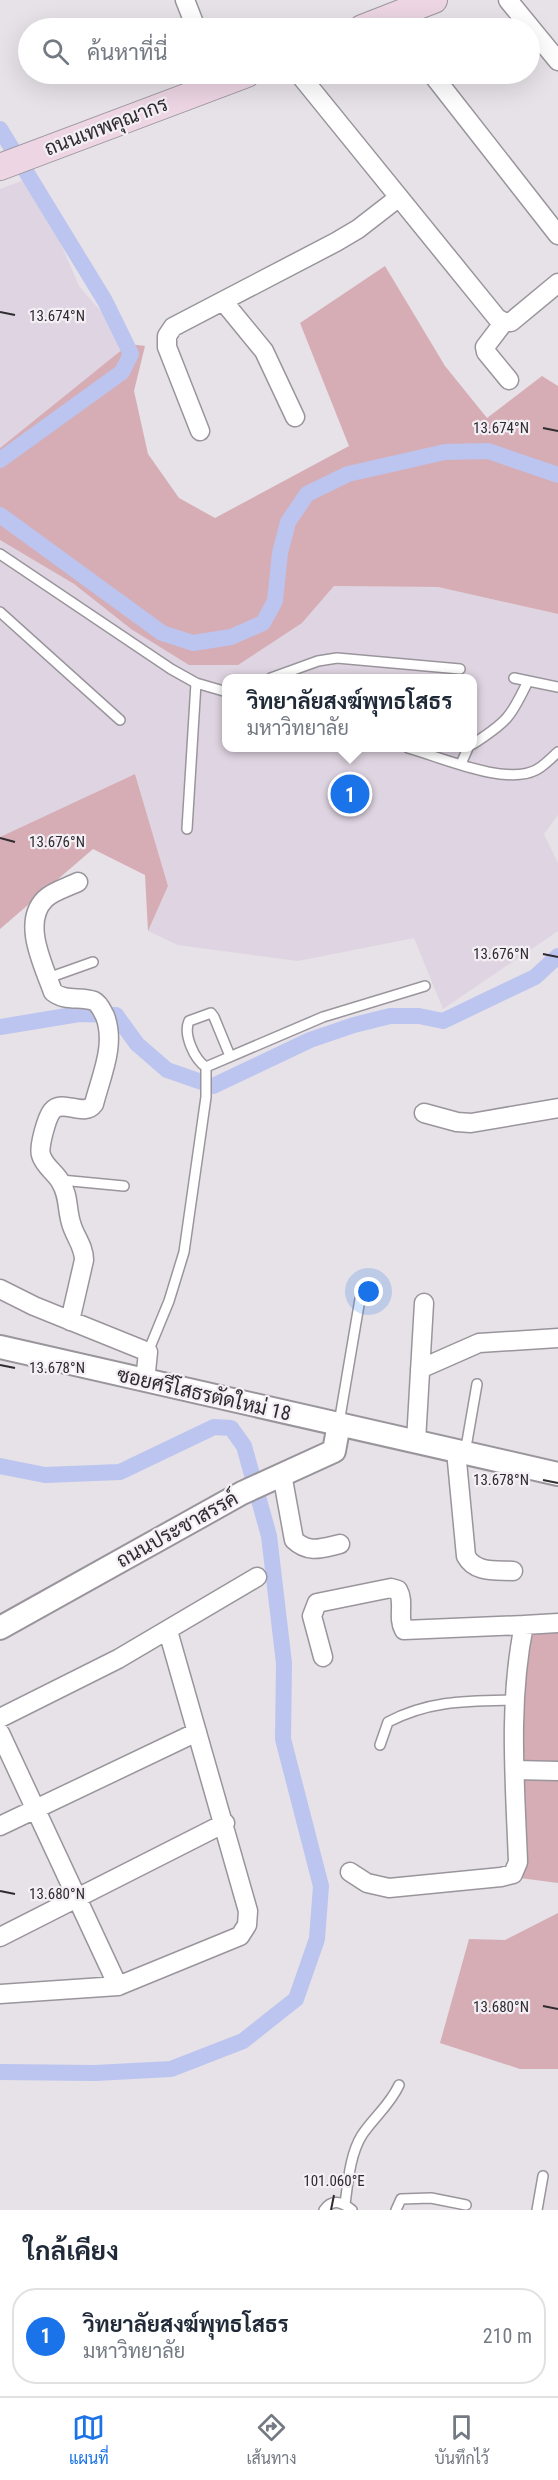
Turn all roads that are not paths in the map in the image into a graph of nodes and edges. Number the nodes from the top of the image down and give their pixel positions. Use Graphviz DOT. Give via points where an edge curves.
graph roads {
  1 [pos="186,0"];
  2 [pos="434,0"];
  3 [pos="508,0"];
  4 [pos="192,18"];
  5 [pos="402,18"];
  6 [pos="523,18"];
  7 [pos="540,39"];
  8 [pos="558,61"];
  9 [pos="202,84"];
  10 [pos="307,84"];
  11 [pos="440,84"];
  12 [pos="0,167"];
  13 [pos="398,198"];
  14 [pos="558,235"];
  15 [pos="558,283"];
  16 [pos="223,301"];
  17 [pos="504,322"];
  18 [pos="509,380"];
  19 [pos="295,417"];
  20 [pos="200,431"];
  21 [pos="0,554"];
  22 [pos="0,612"];
  23 [pos="433,666"];
  24 [pos="460,669"];
  25 [pos="282,674"];
  26 [pos="432,674"];
  27 [pos="514,678"];
  28 [pos="528,681"];
  29 [pos="196,683"];
  30 [pos="558,687"];
  31 [pos="222,691"];
  32 [pos="120,720"];
  33 [pos="477,741"];
  34 [pos="424,752"];
  35 [pos="466,752"];
  36 [pos="558,752"];
  37 [pos="461,764"];
  38 [pos="187,829"];
  39 [pos="78,882"];
  40 [pos="93,962"];
  41 [pos="48,978"];
  42 [pos="425,986"];
  43 [pos="230,1056"];
  44 [pos="206,1067"];
  45 [pos="558,1108"];
  46 [pos="424,1113"];
  47 [pos="60,1180"];
  48 [pos="124,1186"];
  49 [pos="0,1289"];
  50 [pos="360,1299"];
  51 [pos="424,1303"];
  52 [pos="70,1321"];
  53 [pos="558,1338"];
  54 [pos="0,1347"];
  55 [pos="148,1352"];
  56 [pos="420,1369"];
  57 [pos="145,1381"];
  58 [pos="477,1384"];
  59 [pos="339,1424"];
  60 [pos="416,1441"];
  61 [pos="460,1452"];
  62 [pos="558,1474"];
  63 [pos="277,1476"];
  64 [pos="340,1544"];
  65 [pos="513,1571"];
  66 [pos="257,1577"];
  67 [pos="558,1623"];
  68 [pos="524,1625"];
  69 [pos="0,1628"];
  70 [pos="168,1631"];
  71 [pos="323,1657"];
  72 [pos="514,1700"];
  73 [pos="0,1718"];
  74 [pos="196,1732"];
  75 [pos="0,1733"];
  76 [pos="380,1745"];
  77 [pos="515,1770"];
  78 [pos="558,1771"];
  79 [pos="35,1808"];
  80 [pos="225,1823"];
  81 [pos="0,1826"];
  82 [pos="350,1872"];
  83 [pos="76,1898"];
  84 [pos="0,1937"];
  85 [pos="118,1986"];
  86 [pos="0,1994"];
  87 [pos="399,2085"];
  88 [pos="543,2176"];
  89 [pos="466,2205"];
  90 [pos="348,2207"];
  91 [pos="324,2210"];
  92 [pos="396,2210"];
  93 [pos="537,2210"];
  1 -- 4 [label="street"];
  2 -- 5 [label="main road"];
  3 -- 6 [label="street"];
  7 -- 8 [label="street"];
  9 -- 12 [label="main road, ถนนเทพคุณากร"];
  10 -- 13 [label="street"];
  11 -- 14 [label="street"];
  13 -- 16 [label="street" via="343,238"];
  13 -- 17 [label="street"];
  15 -- 17 [label="street" via="511,322"];
  16 -- 19 [label="street" via="264,351"];
  16 -- 20 [label="street" via="172,327 167,336 167,347"];
  17 -- 18 [label="street" via="485,346"];
  21 -- 29 [label="lane"];
  22 -- 32 [label="lane"];
  23 -- 24 [label="lane"];
  23 -- 25 [label="lane" via="337,658"];
  23 -- 26 [label="lane"];
  27 -- 28 [label="lane"];
  28 -- 30 [label="lane"];
  28 -- 33 [label="lane" via="513,713"];
  29 -- 31 [label="lane"];
  29 -- 38 [label="lane"];
  34 -- 37 [label="lane"];
  35 -- 37 [label="lane"];
  36 -- 37 [label="lane" via="536,770 521,774 495,774"];
  39 -- 41 [label="street" via="48,897 38,910 36,942"];
  40 -- 41 [label="lane"];
  41 -- 47 [label="street" via="53,992 59,996 95,1002 105,1017 110,1042 91,1109 59,1106 50,1114 39,1150"];
  42 -- 43 [label="lane" via="323,1017"];
  43 -- 44 [label="lane"];
  43 -- 44 [label="lane" via="210,1013 189,1021 192,1046"];
  44 -- 55 [label="lane" via="206,1097 184,1252"];
  45 -- 46 [label="street" via="471,1123"];
  47 -- 48 [label="lane"];
  47 -- 52 [label="street" via="68,1198 71,1225 84,1251"];
  49 -- 52 [label="street"];
  50 -- 59 [label="lane"];
  51 -- 56 [label="street"];
  52 -- 55 [label="street"];
  53 -- 56 [label="street" via="479,1343"];
  54 -- 57 [label="street, ซอยศรีโสธรตัดใหม่ 18"];
  55 -- 57 [label="street"];
  56 -- 60 [label="street"];
  57 -- 59 [label="street, ซอยศรีโสธรตัดใหม่ 18"];
  58 -- 61 [label="lane"];
  59 -- 60 [label="street, ซอยศรีโสธรตัดใหม่ 18"];
  59 -- 63 [label="street, ถนนประชาสรรค์" via="334,1451"];
  60 -- 61 [label="street, ซอยศรีโสธรตัดใหม่ 18"];
  61 -- 62 [label="street, ซอยศรีโสธรตัดใหม่ 18"];
  61 -- 65 [label="street" via="466,1556 476,1568"];
  63 -- 64 [label="street" via="294,1540 302,1548"];
  63 -- 69 [label="street, ถนนประชาสรรค์"];
  66 -- 70 [label="street"];
  67 -- 68 [label="street"];
  68 -- 71 [label="street" via="404,1630 400,1594 392,1588 317,1603 312,1616"];
  68 -- 72 [label="street"];
  70 -- 73 [label="street"];
  70 -- 74 [label="street"];
  72 -- 76 [label="lane" via="432,1704 410,1710 388,1722"];
  72 -- 77 [label="street"];
  74 -- 79 [label="street"];
  74 -- 80 [label="street"];
  75 -- 79 [label="street"];
  77 -- 78 [label="street"];
  77 -- 82 [label="street" via="518,1862 513,1874 389,1888 367,1883"];
  79 -- 81 [label="street"];
  79 -- 83 [label="street"];
  80 -- 83 [label="street"];
  80 -- 85 [label="street" via="248,1911 247,1925 240,1936"];
  83 -- 84 [label="street"];
  83 -- 85 [label="street"];
  85 -- 86 [label="street"];
  87 -- 90 [label="lane" via="355,2148"];
  88 -- 93 [label="lane"];
  89 -- 92 [label="lane" via="430,2198 401,2199"];
  90 -- 91 [label="lane" via="332,2202"];
}
